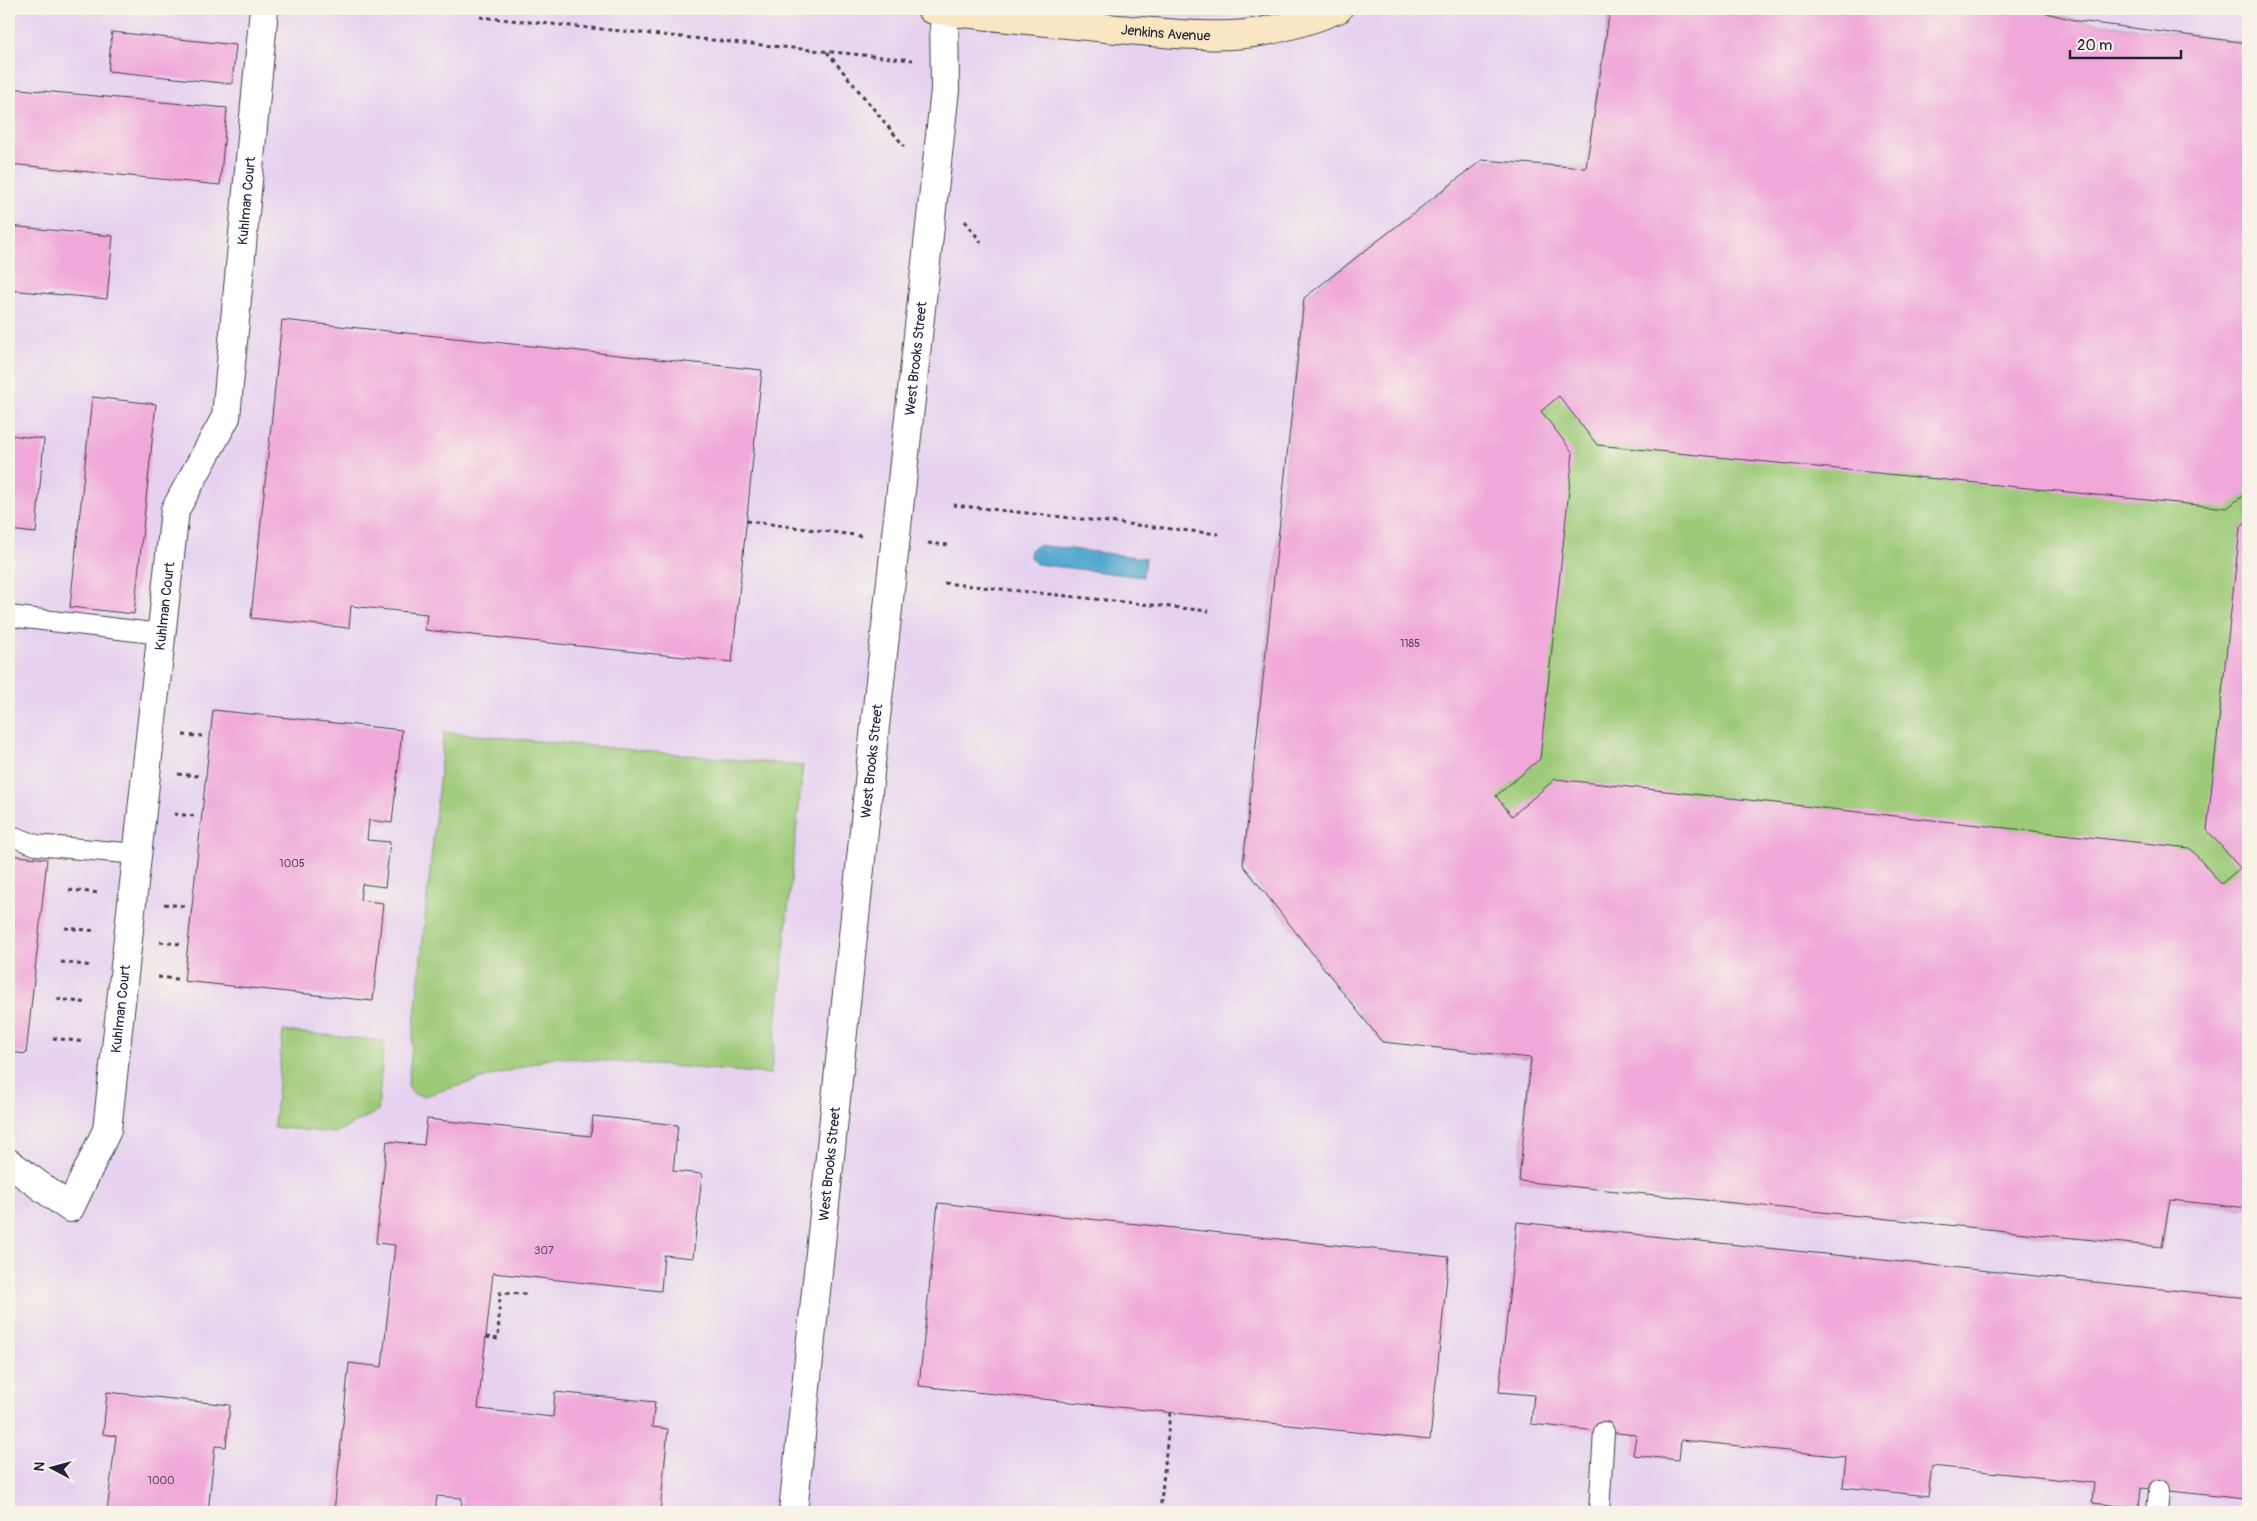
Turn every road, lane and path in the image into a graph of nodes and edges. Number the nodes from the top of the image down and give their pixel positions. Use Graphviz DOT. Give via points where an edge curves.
graph roads {
  1 [pos="264,9"];
  2 [pos="940,9"];
  3 [pos="1338,9"];
  4 [pos="480,17"];
  5 [pos="944,63"];
  6 [pos="953,505"];
  7 [pos="746,521"];
  8 [pos="1218,534"];
  9 [pos="895,540"];
  10 [pos="948,545"];
  11 [pos="944,582"];
  12 [pos="1209,611"];
  13 [pos="9,616"];
  14 [pos="161,634"];
  15 [pos="9,835"];
  16 [pos="137,854"];
  17 [pos="69,890"];
  18 [pos="106,894"];
  19 [pos="65,928"];
  20 [pos="102,931"];
  21 [pos="61,962"];
  22 [pos="98,967"];
  23 [pos="57,999"];
  24 [pos="94,1003"];
  25 [pos="53,1038"];
  26 [pos="90,1042"];
  27 [pos="9,1162"];
  28 [pos="528,1294"];
  29 [pos="486,1337"];
  30 [pos="1170,1413"];
  31 [pos="1604,1432"];
  32 [pos="2159,1490"];
  33 [pos="793,1512"];
  34 [pos="1160,1512"];
  35 [pos="1599,1512"];
  36 [pos="2157,1512"];
  1 -- 14 [label="street, Kuhlman Court" via="226,417 175,510"];
  2 -- 3 [label="street, Jenkins Avenue" via="1168,33 1230,36 1311,20"];
  2 -- 5 [label="street, West Brooks Street"];
  4 -- 5 [label="path"];
  5 -- 9 [label="street, West Brooks Street" via="945,90"];
  6 -- 8 [label="path"];
  7 -- 9 [label="path"];
  9 -- 10 [label="path"];
  9 -- 33 [label="street, West Brooks Street"];
  11 -- 12 [label="path"];
  13 -- 14 [label="lane"];
  14 -- 16 [label="street, Kuhlman Court"];
  15 -- 16 [label="lane" via="36,845"];
  16 -- 27 [label="street, Kuhlman Court" via="107,1130 70,1208"];
  17 -- 18 [label="path"];
  19 -- 20 [label="path"];
  21 -- 22 [label="path"];
  23 -- 24 [label="path"];
  25 -- 26 [label="path"];
  28 -- 29 [label="path" via="500,1293 498,1339"];
  30 -- 34 [label="path"];
  31 -- 35 [label="lane"];
  32 -- 36 [label="lane"];
}
